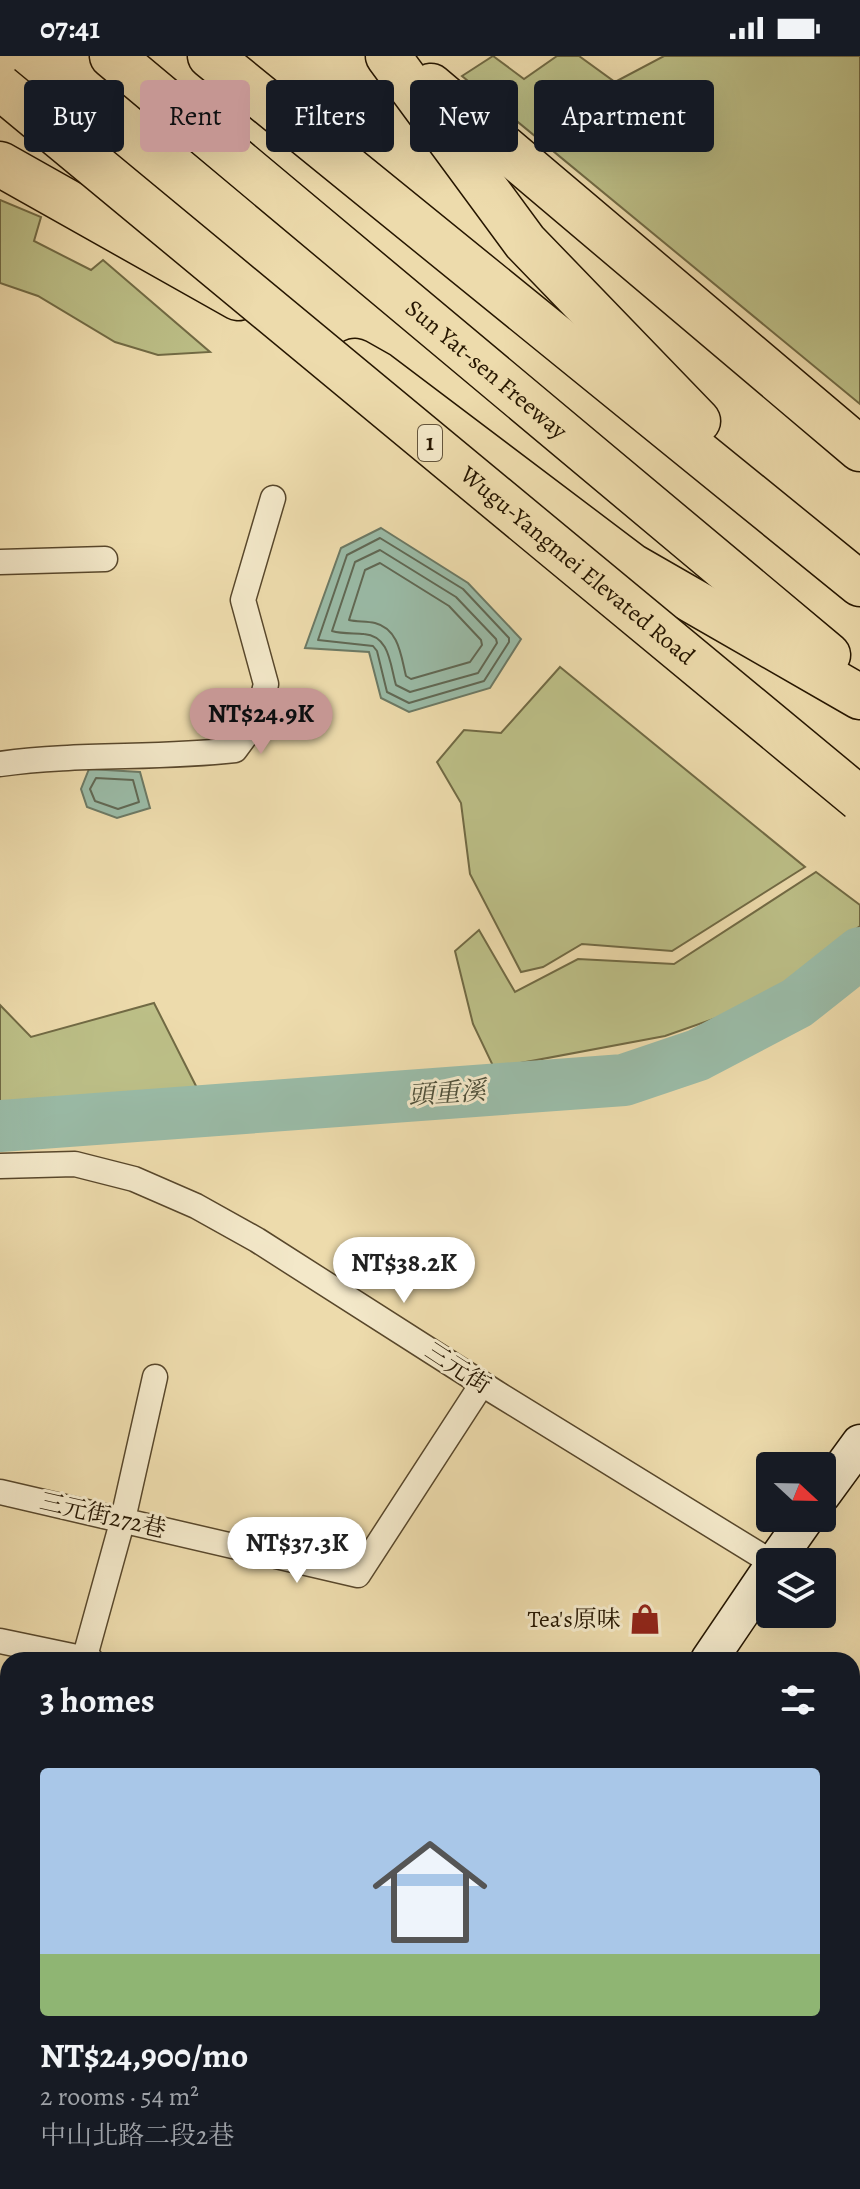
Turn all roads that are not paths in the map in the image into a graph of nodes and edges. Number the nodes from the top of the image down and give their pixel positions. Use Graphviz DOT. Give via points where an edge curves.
graph roads {
  1 [pos="112,56"];
  2 [pos="210,56"];
  3 [pos="388,56"];
  4 [pos="396,56"];
  5 [pos="0,87"];
  6 [pos="0,164"];
  7 [pos="860,449"];
  8 [pos="273,498"];
  9 [pos="105,559"];
  10 [pos="0,562"];
  11 [pos="848,574"];
  12 [pos="860,682"];
  13 [pos="860,697"];
  14 [pos="0,764"];
  15 [pos="860,799"];
  16 [pos="0,1166"];
  17 [pos="155,1377"];
  18 [pos="482,1384"];
  19 [pos="860,1443"];
  20 [pos="836,1476"];
  21 [pos="0,1492"];
  22 [pos="123,1519"];
  23 [pos="756,1552"];
  24 [pos="756,1591"];
  25 [pos="0,1641"];
  26 [pos="53,1652"];
  27 [pos="89,1652"];
  28 [pos="714,1652"];
  1 -- 12 [label="highway, Sun Yat-sen Freeway"];
  2 -- 11 [label="highway"];
  3 -- 11 [label="highway" via="525,242"];
  4 -- 7 [label="highway"];
  5 -- 15 [label="highway, Wugu-Yangmei Elevated Road / 1, bridge"];
  6 -- 13 [label="highway" via="378,374 632,566"];
  8 -- 14 [label="street" via="243,600 266,684 257,720 235,750"];
  9 -- 10 [label="street"];
  16 -- 18 [label="street, 三元街" via="75,1164 134,1179 196,1206"];
  17 -- 22 [label="street"];
  18 -- 22 [label="street, 三元街272巷" via="358,1575"];
  18 -- 23 [label="street, 三元街"];
  19 -- 20 [label="street"];
  21 -- 22 [label="street, 三元街272巷"];
  22 -- 27 [label="street"];
  24 -- 28 [label="street"];
  25 -- 26 [label="street"];
}
